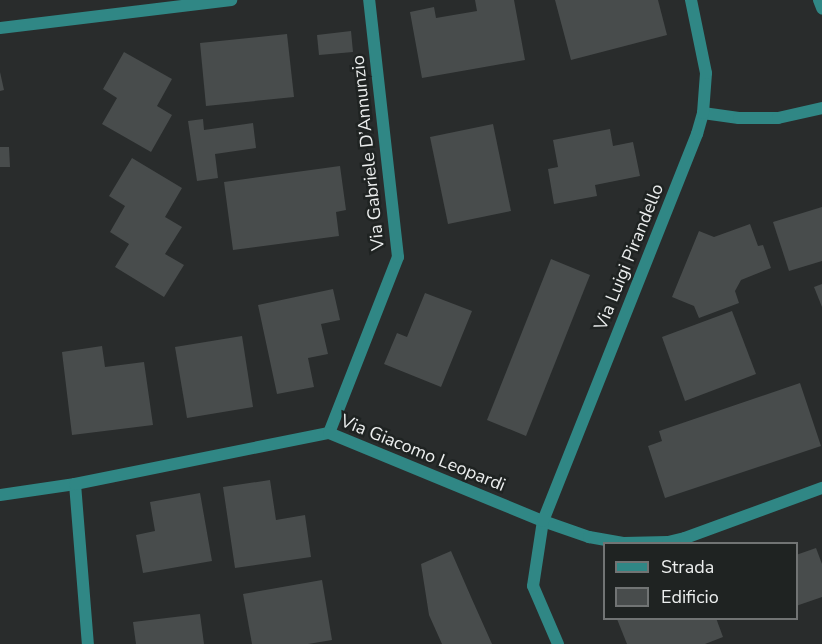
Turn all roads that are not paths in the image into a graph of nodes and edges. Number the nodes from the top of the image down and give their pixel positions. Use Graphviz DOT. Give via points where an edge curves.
graph roads {
  1 [pos="231,0"];
  2 [pos="369,0"];
  3 [pos="691,0"];
  4 [pos="819,0"];
  5 [pos="822,8"];
  6 [pos="0,28"];
  7 [pos="822,108"];
  8 [pos="703,113"];
  9 [pos="329,433"];
  10 [pos="75,484"];
  11 [pos="822,488"];
  12 [pos="0,495"];
  13 [pos="543,521"];
  14 [pos="618,542"];
  15 [pos="668,542"];
  16 [pos="88,644"];
  17 [pos="558,644"];
  1 -- 6 [label="street"];
  2 -- 9 [label="street, Via Gabriele D’Annunzio" via="398,256"];
  3 -- 8 [label="street, Via Luigi Pirandello" via="706,73"];
  4 -- 5 [label="street"];
  7 -- 8 [label="street" via="778,118"];
  8 -- 13 [label="street, Via Luigi Pirandello"];
  9 -- 10 [label="street, Via Giacomo Leopardi"];
  9 -- 13 [label="street, Via Giacomo Leopardi"];
  10 -- 12 [label="street, Via Giacomo Leopardi"];
  10 -- 16 [label="street"];
  11 -- 15 [label="street, Via Giacomo Leopardi"];
  13 -- 14 [label="street, Via Giacomo Leopardi" via="589,537"];
  13 -- 17 [label="street, Via Luigi Pirandello" via="533,586"];
}
